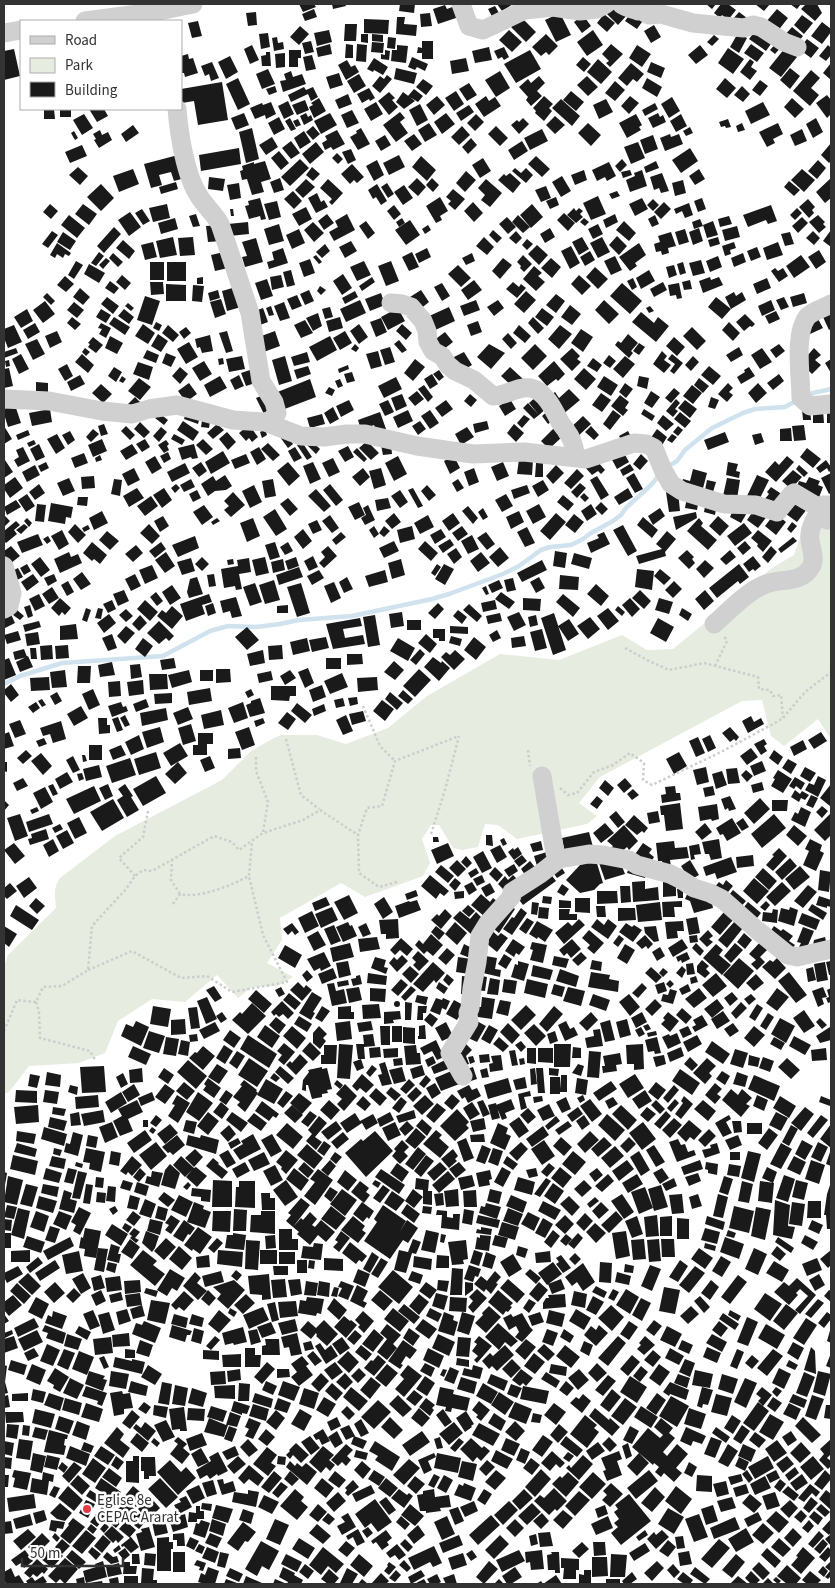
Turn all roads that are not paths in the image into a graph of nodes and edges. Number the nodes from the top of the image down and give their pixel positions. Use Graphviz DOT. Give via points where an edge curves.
graph roads {
  1 [pos="193,4"];
  2 [pos="461,4"];
  3 [pos="606,4"];
  4 [pos="621,4"];
  5 [pos="154,16"];
  6 [pos="99,20"];
  7 [pos="797,47"];
  8 [pos="177,110"];
  9 [pos="391,303"];
  10 [pos="831,304"];
  11 [pos="4,399"];
  12 [pos="831,404"];
  13 [pos="265,422"];
  14 [pos="573,457"];
  15 [pos="827,512"];
  16 [pos="4,566"];
  17 [pos="4,609"];
  18 [pos="714,624"];
  19 [pos="542,776"];
  20 [pos="560,859"];
  21 [pos="831,950"];
  22 [pos="463,1076"];
  1 -- 5 [label="street"];
  2 -- 3 [label="street" via="469,26 483,30 525,10 552,7 597,9"];
  4 -- 7 [label="street" via="649,15 661,14 693,23 744,28 753,25"];
  5 -- 6 [label="street"];
  8 -- 13 [label="street" via="190,175 199,196 220,224 250,313 261,380 277,413"];
  9 -- 14 [label="street" via="411,307 424,321 432,351 493,396 520,388 538,391 571,439"];
  10 -- 12 [label="street" via="808,316 802,326 800,348 801,398 810,406"];
  11 -- 13 [label="street" via="49,401 132,414 176,405 233,420"];
  13 -- 14 [label="street" via="301,436 365,434 465,453 524,452"];
  14 -- 15 [label="street" via="586,459 634,443 646,444 654,448 671,484 682,491 724,504 756,504 778,512 794,493"];
  15 -- 18 [label="street" via="811,527 811,567 799,578 765,584 741,598"];
  16 -- 17 [label="street" via="12,593 9,606"];
  19 -- 20 [label="street" via="555,853"];
  20 -- 21 [label="street" via="589,854 629,860 670,874 722,899 788,955 797,957"];
  20 -- 22 [label="street" via="512,892 480,936 469,1022 450,1053"];
}
